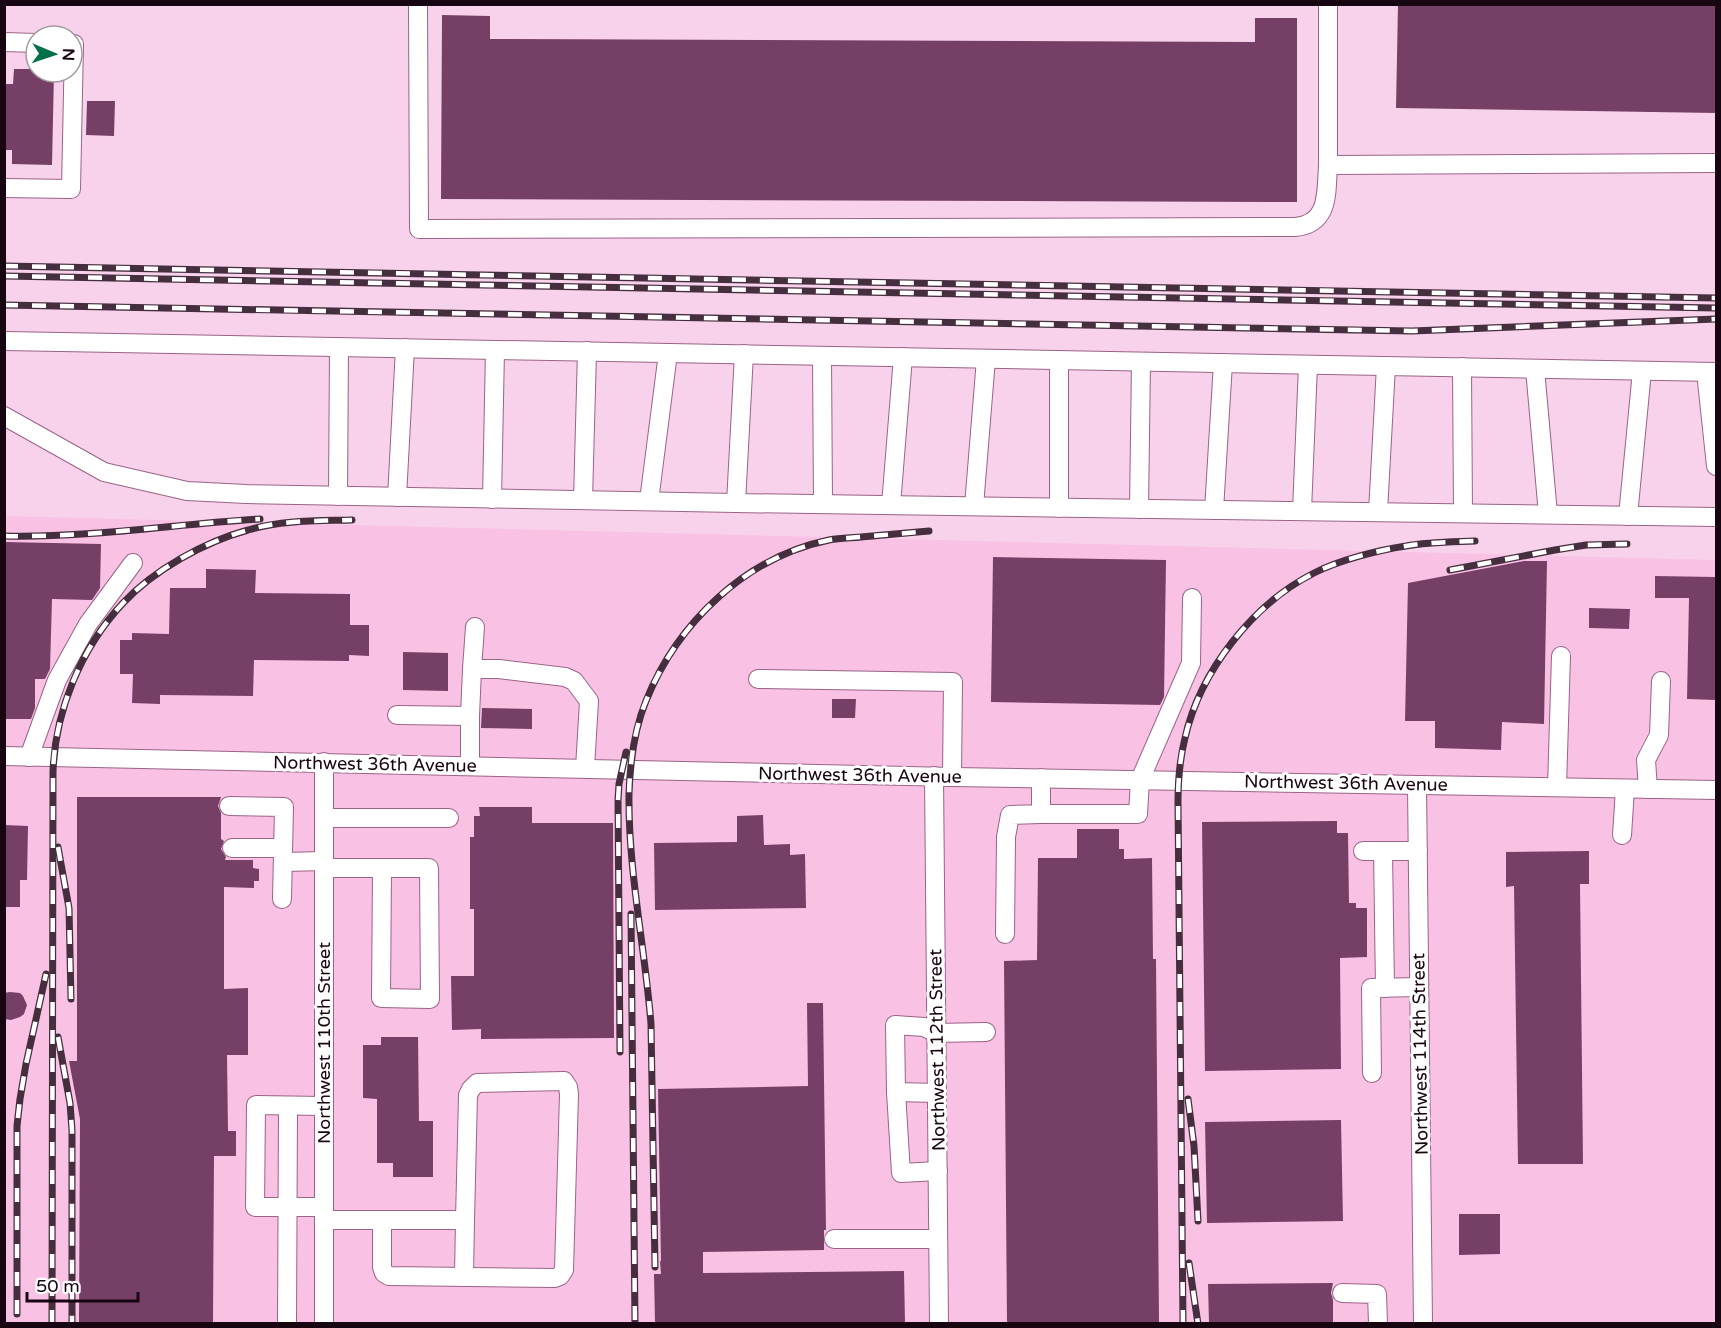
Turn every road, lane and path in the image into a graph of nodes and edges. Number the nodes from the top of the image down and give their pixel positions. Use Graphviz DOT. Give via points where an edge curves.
graph roads {
  1 [pos="418,4"];
  2 [pos="1328,4"];
  3 [pos="4,42"];
  4 [pos="24,43"];
  5 [pos="73,84"];
  6 [pos="1716,163"];
  7 [pos="1328,165"];
  8 [pos="4,188"];
  9 [pos="4,341"];
  10 [pos="339,347"];
  11 [pos="405,348"];
  12 [pos="495,350"];
  13 [pos="587,351"];
  14 [pos="668,353"];
  15 [pos="744,354"];
  16 [pos="822,356"];
  17 [pos="903,357"];
  18 [pos="986,359"];
  19 [pos="1059,360"];
  20 [pos="1141,362"];
  21 [pos="1223,363"];
  22 [pos="1308,364"];
  23 [pos="1386,366"];
  24 [pos="1462,368"];
  25 [pos="1535,369"];
  26 [pos="1642,371"];
  27 [pos="1711,372"];
  28 [pos="4,416"];
  29 [pos="1716,466"];
  30 [pos="338,496"];
  31 [pos="396,497"];
  32 [pos="492,499"];
  33 [pos="583,500"];
  34 [pos="649,501"];
  35 [pos="736,503"];
  36 [pos="823,504"];
  37 [pos="891,505"];
  38 [pos="974,506"];
  39 [pos="1059,507"];
  40 [pos="1140,508"];
  41 [pos="1214,510"];
  42 [pos="1302,511"];
  43 [pos="1378,512"];
  44 [pos="1463,513"];
  45 [pos="1548,514"];
  46 [pos="1628,516"];
  47 [pos="1716,517"];
  48 [pos="133,563"];
  49 [pos="1192,598"];
  50 [pos="475,627"];
  51 [pos="1561,656"];
  52 [pos="472,669"];
  53 [pos="758,679"];
  54 [pos="1661,681"];
  55 [pos="396,715"];
  56 [pos="470,716"];
  57 [pos="4,756"];
  58 [pos="29,757"];
  59 [pos="324,762"];
  60 [pos="470,766"];
  61 [pos="585,768"];
  62 [pos="943,777"];
  63 [pos="1041,778"];
  64 [pos="1140,780"];
  65 [pos="1417,785"];
  66 [pos="1557,788"];
  67 [pos="1625,789"];
  68 [pos="1648,789"];
  69 [pos="1716,790"];
  70 [pos="229,806"];
  71 [pos="1041,814"];
  72 [pos="324,818"];
  73 [pos="449,818"];
  74 [pos="1622,835"];
  75 [pos="232,848"];
  76 [pos="1363,851"];
  77 [pos="1383,851"];
  78 [pos="1418,851"];
  79 [pos="283,855"];
  80 [pos="324,865"];
  81 [pos="382,868"];
  82 [pos="282,899"];
  83 [pos="1005,934"];
  84 [pos="1419,987"];
  85 [pos="1385,988"];
  86 [pos="986,1032"];
  87 [pos="936,1033"];
  88 [pos="1372,1073"];
  89 [pos="896,1092"];
  90 [pos="937,1093"];
  91 [pos="288,1106"];
  92 [pos="324,1107"];
  93 [pos="938,1171"];
  94 [pos="288,1207"];
  95 [pos="324,1214"];
  96 [pos="382,1220"];
  97 [pos="465,1220"];
  98 [pos="834,1239"];
  99 [pos="938,1239"];
  100 [pos="464,1277"];
  101 [pos="1341,1293"];
  102 [pos="287,1323"];
  103 [pos="324,1323"];
  104 [pos="939,1323"];
  105 [pos="1378,1323"];
  106 [pos="1423,1323"];
  1 -- 7 [label="street" via="419,229 1294,227 1311,223 1323,210"];
  2 -- 7 [label="street"];
  3 -- 4 [label="street"];
  5 -- 8 [label="street" via="71,189"];
  6 -- 7 [label="street"];
  9 -- 10 [label="street"];
  10 -- 11 [label="street"];
  10 -- 30 [label="street"];
  11 -- 12 [label="street"];
  11 -- 31 [label="street"];
  12 -- 13 [label="street"];
  12 -- 32 [label="street"];
  13 -- 14 [label="street"];
  13 -- 33 [label="street"];
  14 -- 15 [label="street"];
  14 -- 34 [label="street"];
  15 -- 16 [label="street"];
  15 -- 35 [label="street"];
  16 -- 17 [label="street"];
  16 -- 36 [label="street"];
  17 -- 18 [label="street"];
  17 -- 37 [label="street"];
  18 -- 19 [label="street"];
  18 -- 38 [label="street"];
  19 -- 20 [label="street"];
  19 -- 39 [label="street"];
  20 -- 21 [label="street"];
  20 -- 40 [label="street"];
  21 -- 22 [label="street"];
  21 -- 41 [label="street"];
  22 -- 23 [label="street"];
  22 -- 42 [label="street"];
  23 -- 24 [label="street"];
  23 -- 43 [label="street"];
  24 -- 25 [label="street"];
  24 -- 44 [label="street"];
  25 -- 26 [label="street"];
  25 -- 45 [label="street"];
  26 -- 27 [label="street"];
  26 -- 46 [label="street"];
  27 -- 29 [label="street"];
  28 -- 30 [label="street" via="104,472 187,491"];
  30 -- 31 [label="street"];
  31 -- 32 [label="street"];
  32 -- 33 [label="street"];
  33 -- 34 [label="street"];
  34 -- 35 [label="street"];
  35 -- 36 [label="street"];
  36 -- 37 [label="street"];
  37 -- 38 [label="street"];
  38 -- 39 [label="street"];
  39 -- 40 [label="street"];
  40 -- 41 [label="street"];
  41 -- 42 [label="street"];
  42 -- 43 [label="street"];
  43 -- 44 [label="street"];
  44 -- 45 [label="street"];
  45 -- 46 [label="street"];
  46 -- 47 [label="street"];
  48 -- 58 [label="street" via="88,624 57,680"];
  49 -- 64 [label="street" via="1191,663"];
  50 -- 52 [label="street"];
  51 -- 66 [label="street"];
  52 -- 56 [label="street"];
  52 -- 61 [label="street" via="499,669 574,681 589,701"];
  53 -- 62 [label="street, Northwest 112th Street" via="953,682"];
  54 -- 68 [label="street" via="1659,735 1646,760"];
  55 -- 56 [label="street"];
  56 -- 60 [label="street"];
  57 -- 58 [label="street, Northwest 36th Avenue"];
  58 -- 59 [label="street, Northwest 36th Avenue"];
  59 -- 60 [label="street, Northwest 36th Avenue"];
  59 -- 72 [label="street, Northwest 110th Street"];
  60 -- 61 [label="street, Northwest 36th Avenue"];
  61 -- 62 [label="street, Northwest 36th Avenue"];
  62 -- 63 [label="street, Northwest 36th Avenue"];
  62 -- 87 [label="street, Northwest 112th Street"];
  63 -- 64 [label="street, Northwest 36th Avenue"];
  63 -- 71 [label="street"];
  64 -- 65 [label="street, Northwest 36th Avenue"];
  64 -- 71 [label="street" via="1138,814"];
  65 -- 66 [label="street, Northwest 36th Avenue"];
  65 -- 78 [label="street, Northwest 114th Street"];
  66 -- 67 [label="street, Northwest 36th Avenue"];
  67 -- 68 [label="street, Northwest 36th Avenue"];
  67 -- 74 [label="street"];
  68 -- 69 [label="street, Northwest 36th Avenue"];
  70 -- 79 [label="street" via="284,807"];
  71 -- 83 [label="street" via="1010,815 1006,837"];
  72 -- 73 [label="street"];
  72 -- 80 [label="street, Northwest 110th Street"];
  75 -- 79 [label="street"];
  76 -- 77 [label="street"];
  77 -- 78 [label="street"];
  77 -- 85 [label="street"];
  78 -- 84 [label="street, Northwest 114th Street"];
  79 -- 80 [label="street"];
  79 -- 82 [label="street"];
  80 -- 81 [label="street"];
  80 -- 92 [label="street, Northwest 110th Street"];
  81 -- 81 [label="street" via="429,868 430,999 381,999"];
  84 -- 85 [label="street"];
  84 -- 106 [label="street, Northwest 114th Street"];
  85 -- 88 [label="street" via="1371,988"];
  86 -- 87 [label="street"];
  87 -- 89 [label="street" via="924,1027 896,1025"];
  87 -- 90 [label="street, Northwest 112th Street"];
  89 -- 90 [label="street"];
  89 -- 93 [label="street" via="901,1173"];
  90 -- 93 [label="street, Northwest 112th Street"];
  91 -- 92 [label="street"];
  91 -- 94 [label="street"];
  91 -- 94 [label="street" via="256,1105 255,1207"];
  92 -- 95 [label="street, Northwest 110th Street"];
  93 -- 99 [label="street, Northwest 112th Street"];
  94 -- 95 [label="street"];
  94 -- 102 [label="street"];
  95 -- 96 [label="street"];
  95 -- 103 [label="street, Northwest 110th Street"];
  96 -- 97 [label="street"];
  96 -- 100 [label="street" via="384,1273"];
  97 -- 100 [label="street"];
  97 -- 100 [label="street" via="471,1089 477,1083 564,1081 569,1094 564,1270 555,1278"];
  98 -- 99 [label="street"];
  99 -- 104 [label="street, Northwest 112th Street"];
  101 -- 105 [label="street" via="1377,1294"];
}
